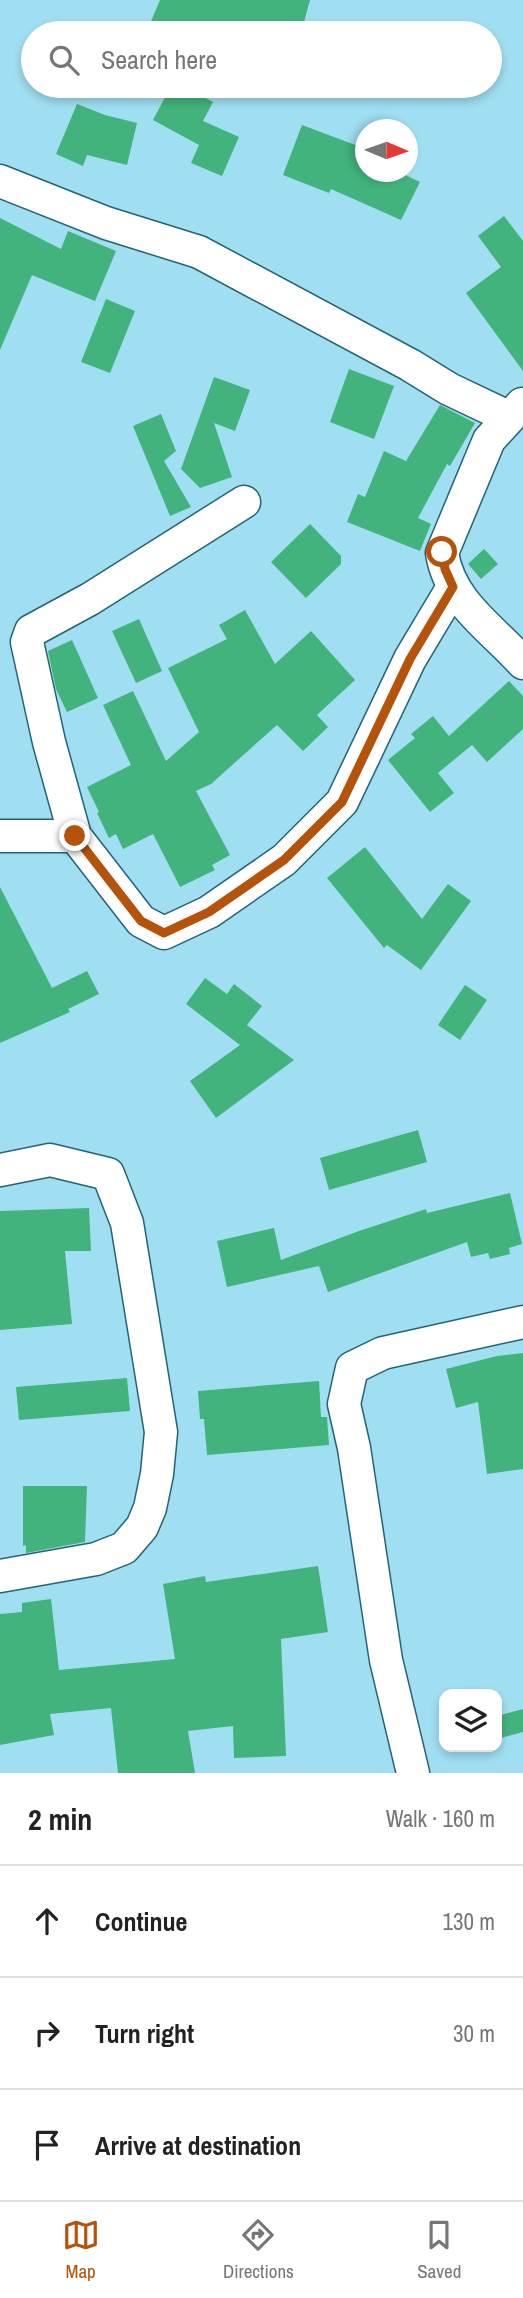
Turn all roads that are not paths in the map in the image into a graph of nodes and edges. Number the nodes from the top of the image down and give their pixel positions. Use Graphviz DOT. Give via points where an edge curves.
graph roads {
  1 [pos="0,181"];
  2 [pos="515,410"];
  3 [pos="244,502"];
  4 [pos="453,587"];
  5 [pos="523,663"];
  6 [pos="0,836"];
  7 [pos="75,836"];
  8 [pos="0,1170"];
  9 [pos="523,1322"];
  10 [pos="0,1576"];
  11 [pos="413,1773"];
  1 -- 2 [label="street" via="106,223 199,252 450,389"];
  2 -- 4 [label="street" via="489,440 442,552"];
  3 -- 7 [label="street" via="31,631 27,642 33,679"];
  4 -- 5 [label="street" via="471,612"];
  4 -- 7 [label="street" via="410,659 342,802 284,860 209,912 164,933 141,921"];
  6 -- 7 [label="street"];
  8 -- 10 [label="street" via="51,1160 108,1174 127,1223 160,1432 150,1508 142,1527 124,1548 96,1559"];
  9 -- 11 [label="street" via="383,1353 352,1368 344,1404 386,1660"];
}
